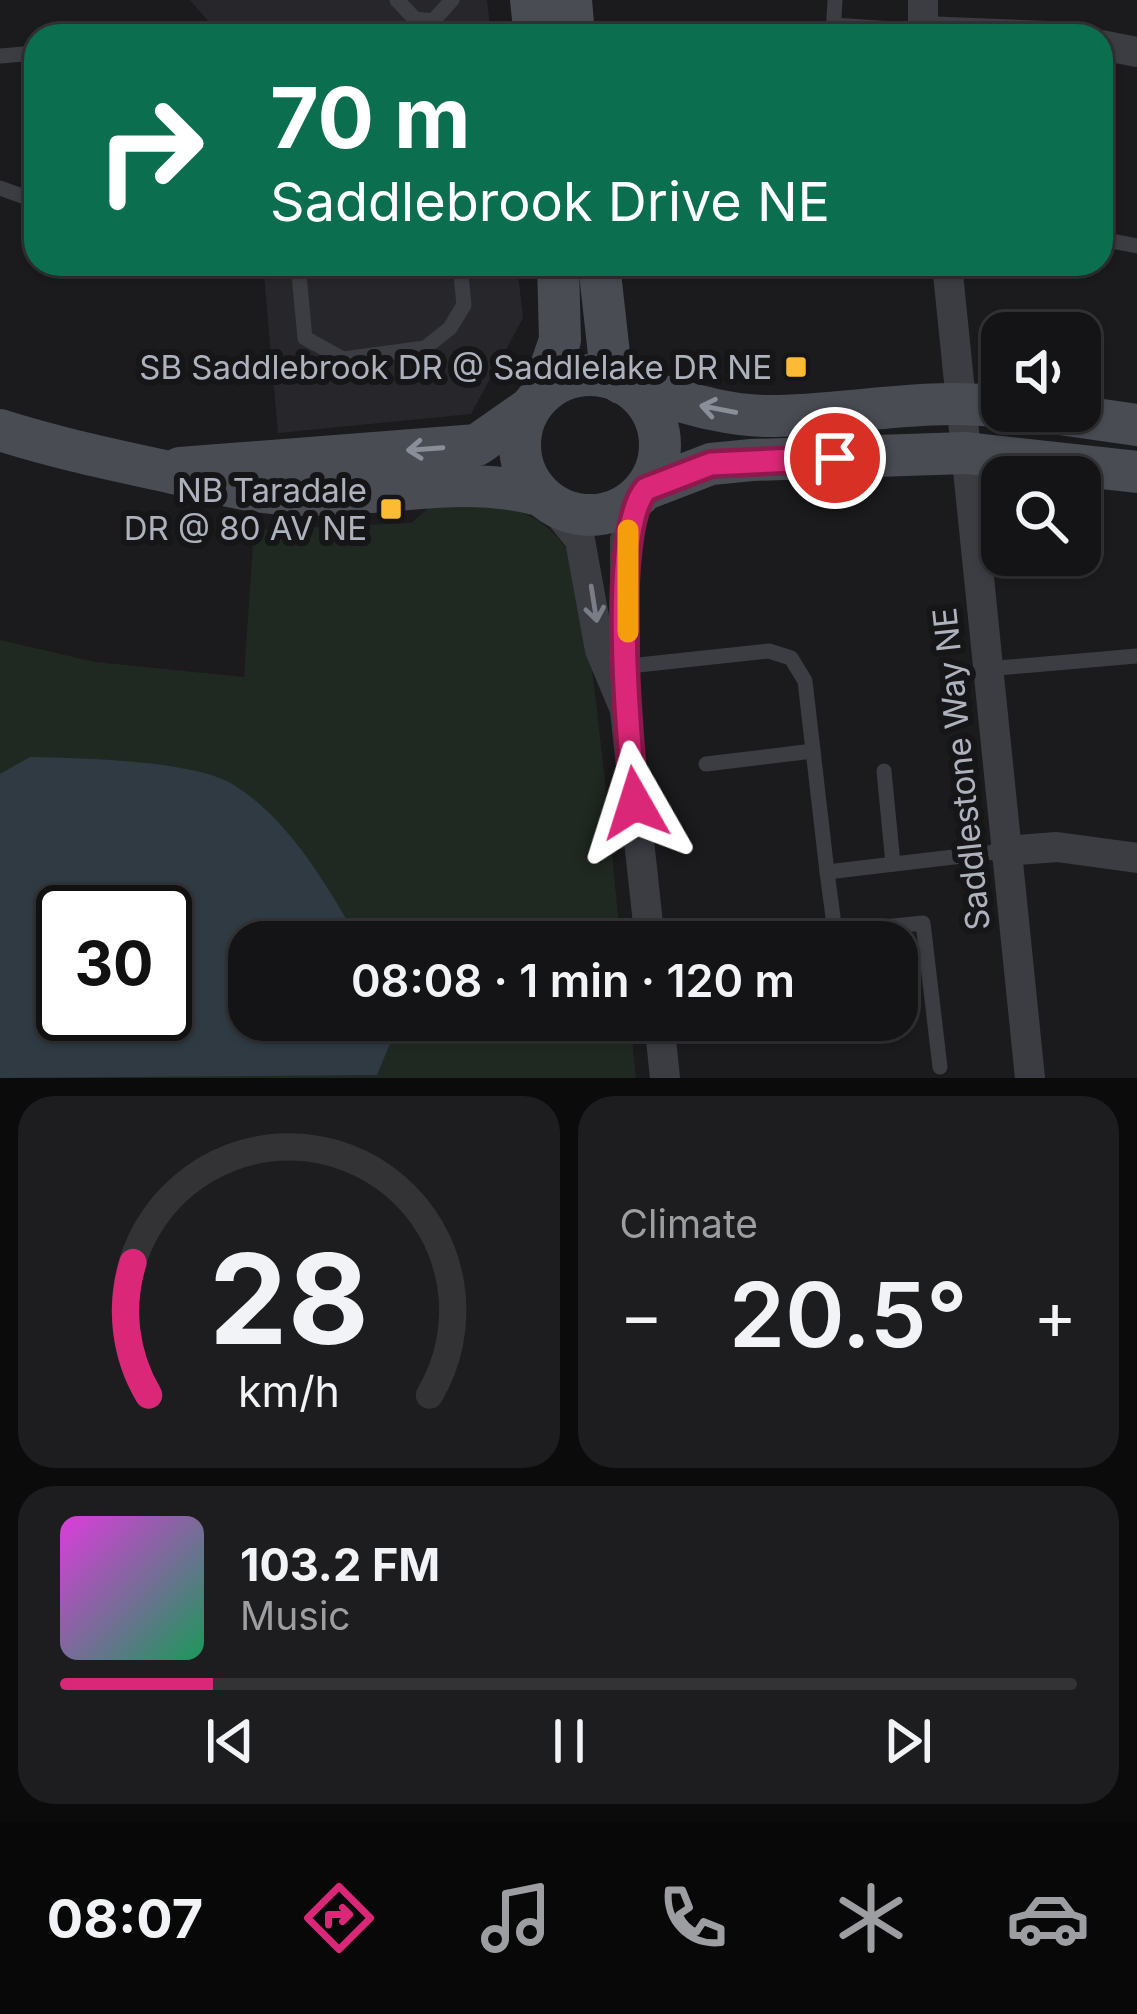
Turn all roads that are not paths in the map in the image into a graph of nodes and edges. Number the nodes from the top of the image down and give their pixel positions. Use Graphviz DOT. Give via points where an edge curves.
graph roads {
  1 [pos="397,0"];
  2 [pos="413,0"];
  3 [pos="415,19"];
  4 [pos="426,24"];
  5 [pos="299,276"];
  6 [pos="461,276"];
  7 [pos="558,276"];
  8 [pos="600,276"];
  9 [pos="950,276"];
  10 [pos="626,385"];
  11 [pos="981,396"];
  12 [pos="536,400"];
  13 [pos="981,404"];
  14 [pos="981,410"];
  15 [pos="1101,420"];
  16 [pos="1137,425"];
  17 [pos="0,430"];
  18 [pos="966,453"];
  19 [pos="161,470"];
  20 [pos="1137,472"];
  21 [pos="642,493"];
  22 [pos="545,500"];
  23 [pos="1137,656"];
  24 [pos="629,666"];
  25 [pos="986,669"];
  26 [pos="625,711"];
  27 [pos="813,751"];
  28 [pos="706,764"];
  29 [pos="884,771"];
  30 [pos="1004,850"];
  31 [pos="1137,858"];
  32 [pos="893,864"];
  33 [pos="827,872"];
  34 [pos="648,921"];
  35 [pos="661,1041"];
  36 [pos="940,1067"];
  37 [pos="665,1078"];
  38 [pos="1030,1078"];
  1 -- 3 [label="lane"];
  2 -- 3 [label="lane"];
  3 -- 4 [label="lane"];
  5 -- 6 [label="lane" via="305,338 343,359 425,348 464,305"];
  7 -- 12 [label="street" via="560,340"];
  8 -- 10 [label="street" via="609,354"];
  9 -- 11 [label="street, Saddlestone Way NE"];
  10 -- 12 [label="street" via="578,375"];
  13 -- 10 [label="street, one-way" via="766,416"];
  10 -- 21 [label="street" via="643,399 659,435 658,466"];
  12 -- 19 [label="street, one-way" via="477,445"];
  12 -- 22 [label="street" via="520,430 521,464"];
  14 -- 18 [label="street, Saddlestone Way NE"];
  15 -- 16 [label="street"];
  17 -- 19 [label="street"];
  18 -- 20 [label="street"];
  18 -- 21 [label="street" via="711,464"];
  18 -- 25 [label="street, Saddlestone Way NE"];
  19 -- 22 [label="street" via="234,492 482,484"];
  21 -- 22 [label="street" via="610,514 585,517"];
  21 -- 24 [label="street" via="625,540"];
  22 -- 26 [label="street, one-way" via="580,540 600,650"];
  23 -- 25 [label="lane"];
  24 -- 26 [label="street"];
  24 -- 27 [label="lane" via="769,651 791,658 805,681"];
  25 -- 30 [label="street, Saddlestone Way NE"];
  26 -- 34 [label="street"];
  27 -- 28 [label="lane"];
  27 -- 33 [label="lane"];
  29 -- 32 [label="lane"];
  30 -- 31 [label="street" via="1057,847"];
  30 -- 32 [label="lane"];
  30 -- 38 [label="street, Saddlestone Way NE"];
  32 -- 33 [label="lane"];
  33 -- 36 [label="lane" via="835,932 923,923"];
  35 -- 37 [label="street"];
}
